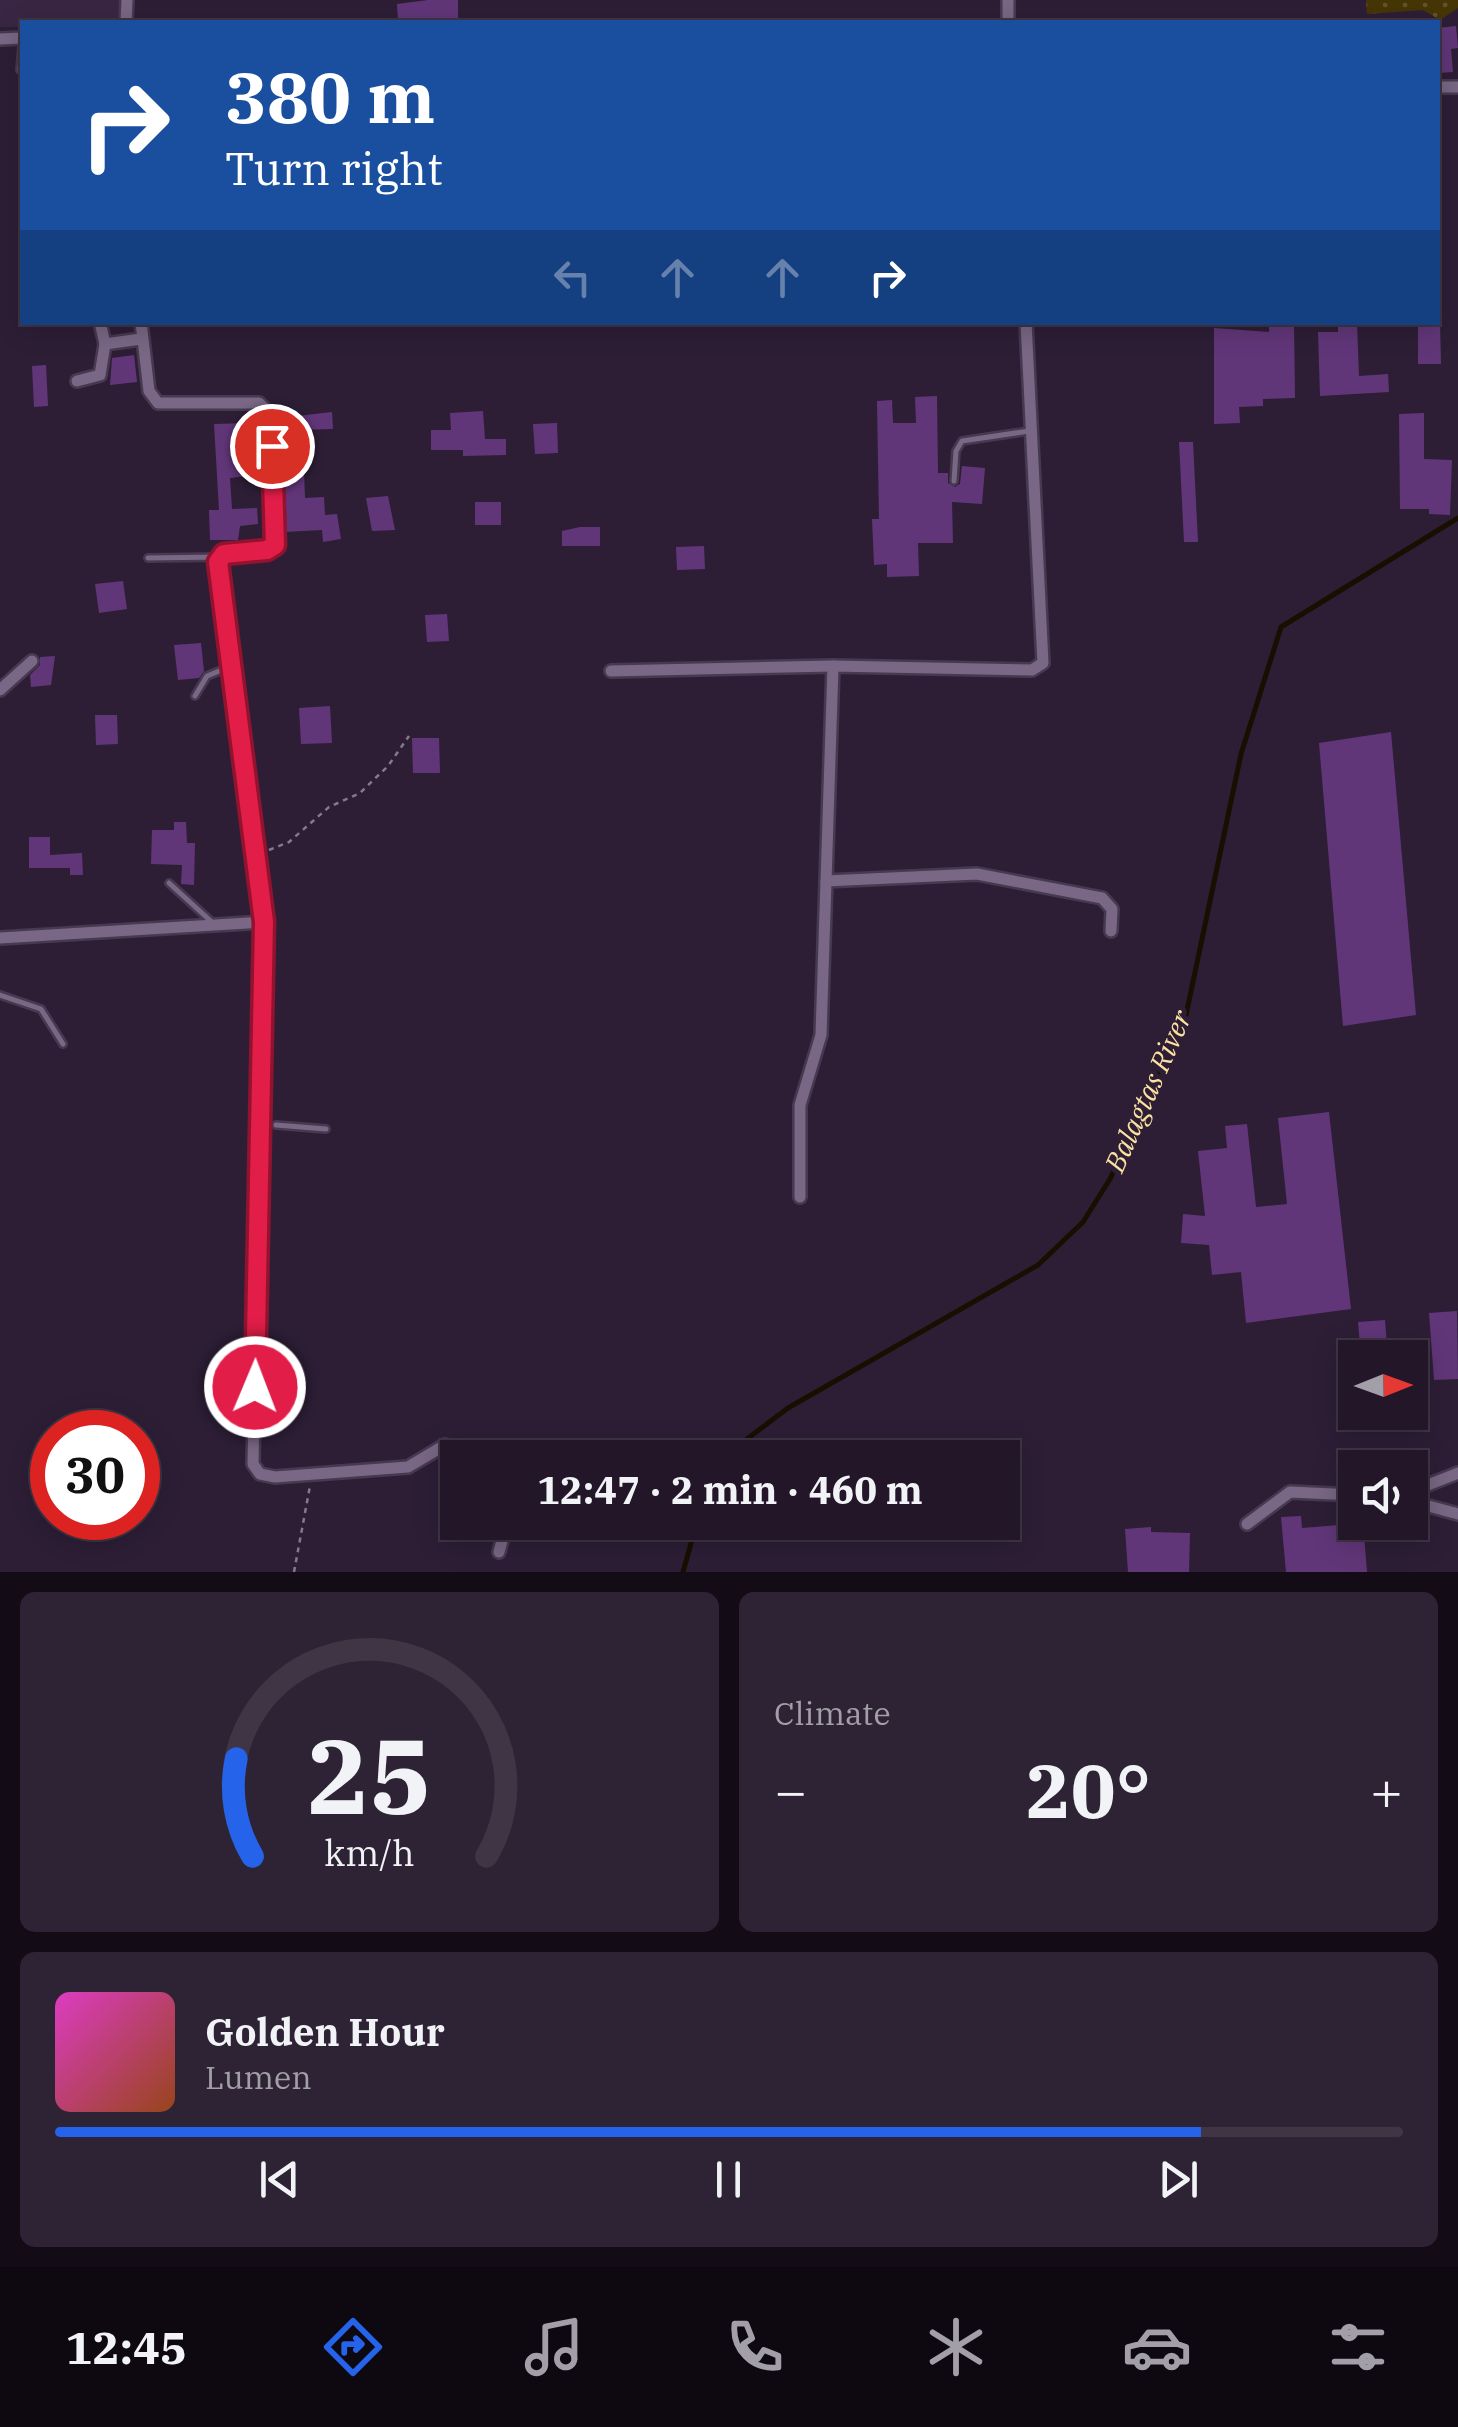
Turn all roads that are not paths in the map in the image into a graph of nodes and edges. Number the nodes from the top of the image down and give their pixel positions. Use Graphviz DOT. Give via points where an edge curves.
graph roads {
  1 [pos="101,325"];
  2 [pos="141,325"];
  3 [pos="1026,325"];
  4 [pos="142,340"];
  5 [pos="106,344"];
  6 [pos="77,381"];
  7 [pos="1032,431"];
  8 [pos="954,481"];
  9 [pos="220,556"];
  10 [pos="148,558"];
  11 [pos="32,661"];
  12 [pos="832,666"];
  13 [pos="229,668"];
  14 [pos="611,671"];
  15 [pos="0,690"];
  16 [pos="195,696"];
  17 [pos="826,881"];
  18 [pos="169,883"];
  19 [pos="264,922"];
  20 [pos="216,926"];
  21 [pos="1111,931"];
  22 [pos="0,938"];
  23 [pos="0,995"];
  24 [pos="63,1044"];
  25 [pos="268,1124"];
  26 [pos="326,1129"];
  27 [pos="800,1198"];
  28 [pos="440,1449"];
  29 [pos="1458,1473"];
  30 [pos="1428,1485"];
  31 [pos="1338,1494"];
  32 [pos="1428,1505"];
  33 [pos="1458,1514"];
  34 [pos="1248,1524"];
  35 [pos="502,1540"];
  36 [pos="499,1552"];
  1 -- 5 [label="street"];
  2 -- 4 [label="street"];
  3 -- 7 [label="street"];
  4 -- 5 [label="street"];
  4 -- 9 [label="street" via="149,391 158,404 268,408 277,540 267,550"];
  5 -- 6 [label="street" via="100,375"];
  7 -- 8 [label="lane" via="962,440"];
  7 -- 12 [label="street" via="1043,663 1032,670"];
  9 -- 10 [label="lane"];
  9 -- 13 [label="street"];
  11 -- 15 [label="street"];
  12 -- 14 [label="street"];
  12 -- 17 [label="street"];
  13 -- 16 [label="lane" via="208,676"];
  13 -- 19 [label="street"];
  17 -- 21 [label="street" via="996,876 1102,898 1112,909"];
  17 -- 27 [label="street" via="821,1035 800,1105"];
  18 -- 20 [label="lane"];
  19 -- 20 [label="street"];
  19 -- 25 [label="street"];
  20 -- 22 [label="street"];
  23 -- 24 [label="lane" via="41,1010"];
  25 -- 26 [label="lane"];
  25 -- 28 [label="street" via="253,1464 260,1474 275,1477 408,1468"];
  29 -- 30 [label="street"];
  31 -- 34 [label="street" via="1290,1492"];
  32 -- 33 [label="street"];
  35 -- 36 [label="street"];
}
